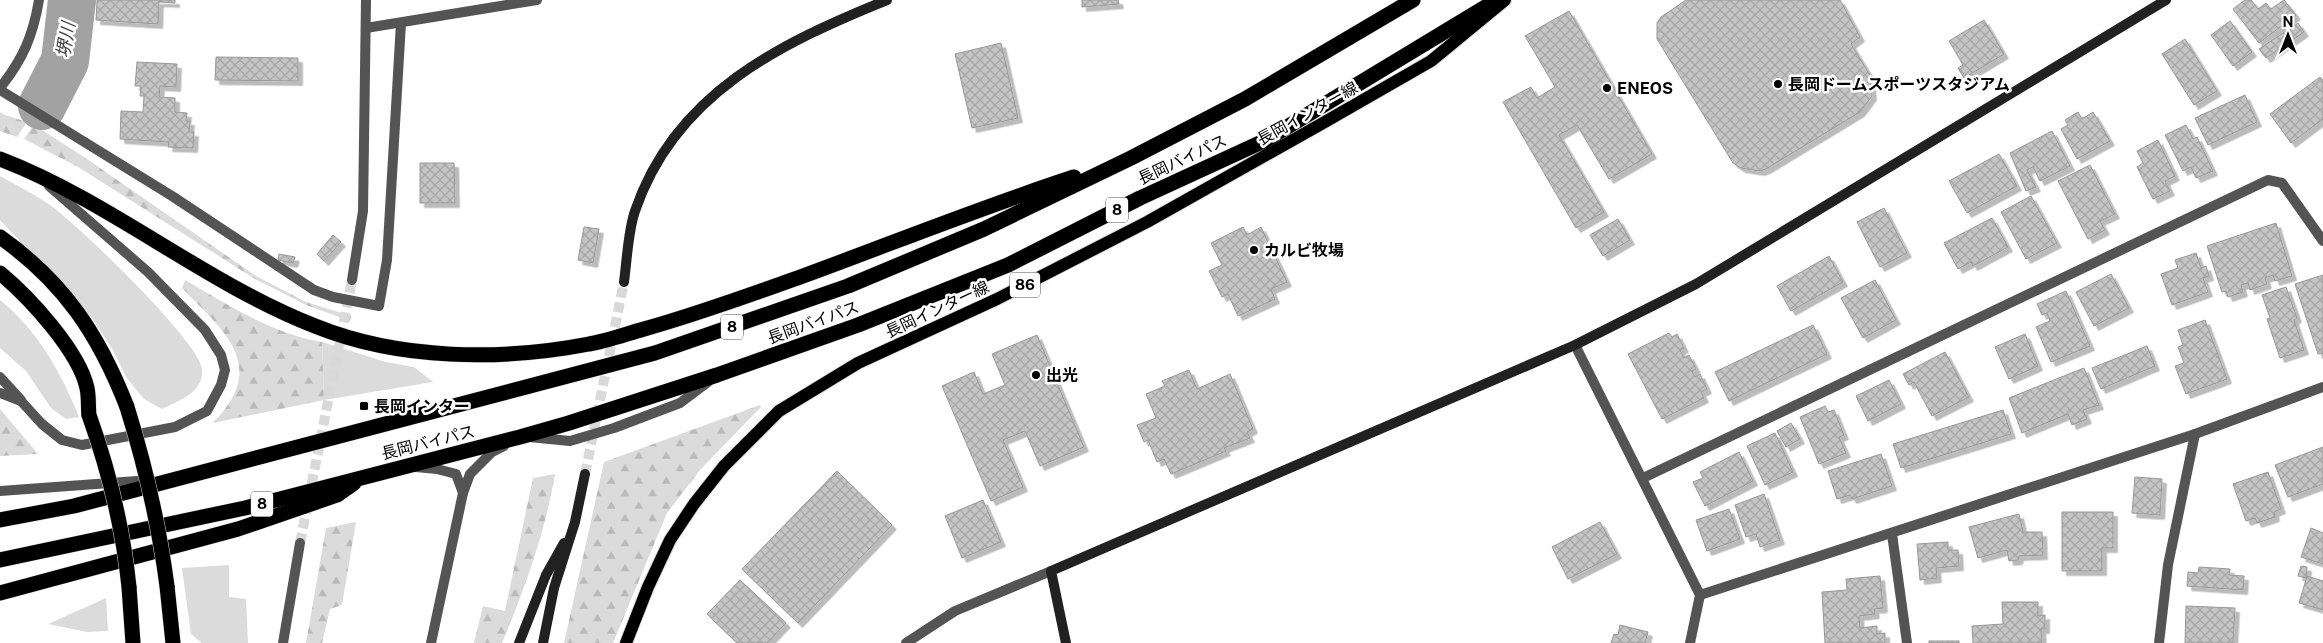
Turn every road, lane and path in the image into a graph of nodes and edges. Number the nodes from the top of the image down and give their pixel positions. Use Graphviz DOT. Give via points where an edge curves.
graph roads {
  1 [pos="39,0"];
  2 [pos="366,0"];
  3 [pos="537,0"];
  4 [pos="887,0"];
  5 [pos="1413,0"];
  6 [pos="1497,0"];
  7 [pos="1505,0"];
  8 [pos="2166,0"];
  9 [pos="401,23"];
  10 [pos="366,28"];
  11 [pos="0,89"];
  12 [pos="1131,158"];
  13 [pos="0,159"];
  14 [pos="28,170"];
  15 [pos="0,237"];
  16 [pos="2323,241"];
  17 [pos="0,273"];
  18 [pos="352,280"];
  19 [pos="624,282"];
  20 [pos="1575,345"];
  21 [pos="0,377"];
  22 [pos="2323,387"];
  23 [pos="0,393"];
  24 [pos="21,401"];
  25 [pos="2195,434"];
  26 [pos="520,437"];
  27 [pos="404,466"];
  28 [pos="585,474"];
  29 [pos="364,476"];
  30 [pos="182,478"];
  31 [pos="1643,478"];
  32 [pos="0,491"];
  33 [pos="463,493"];
  34 [pos="0,520"];
  35 [pos="575,522"];
  36 [pos="1892,534"];
  37 [pos="300,543"];
  38 [pos="0,560"];
  39 [pos="1051,571"];
  40 [pos="0,593"];
  41 [pos="1700,595"];
  42 [pos="172,636"];
  43 [pos="133,643"];
  44 [pos="283,643"];
  45 [pos="431,643"];
  46 [pos="519,643"];
  47 [pos="543,643"];
  48 [pos="626,643"];
  49 [pos="906,643"];
  50 [pos="1066,643"];
  51 [pos="1690,643"];
  52 [pos="1906,643"];
  53 [pos="2159,643"];
  1 -- 11 [label="street" via="28,47"];
  2 -- 10 [label="street"];
  3 -- 9 [label="street"];
  4 -- 19 [label="street" via="822,26 739,74 709,98 680,129 655,166 634,212"];
  5 -- 12 [label="highway, 長岡バイパス / 8" via="1245,99"];
  6 -- 26 [label="highway, 長岡バイパス / 8" via="1264,141 1140,198 1008,265 858,325 717,375"];
  7 -- 48 [label="main road, 長岡インター線 / 86" via="1431,61 1323,123 1147,222 1014,290 858,363 780,411 724,466 689,511 666,548"];
  8 -- 20 [label="street" via="1696,284"];
  9 -- 10 [label="street"];
  9 -- 11 [label="street" via="387,260 379,306 314,290"];
  10 -- 18 [label="street" via="364,211"];
  12 -- 14 [label="highway" via="981,207 700,313 592,344 491,354 395,347 317,327 228,286 93,202"];
  12 -- 30 [label="highway, 長岡バイパス / 8" via="984,229 848,286 655,353"];
  13 -- 14 [label="highway"];
  14 -- 24 [label="street" via="77,209 186,310 205,330 221,355 225,370 216,397 207,411 191,420 175,427 82,445 62,440"];
  15 -- 42 [label="highway, bridge" via="45,273 75,308 102,348 127,407 160,538"];
  16 -- 31 [label="street" via="2282,183 2268,180"];
  17 -- 43 [label="highway, bridge" via="25,295 63,341 88,388 89,415 111,484 126,552"];
  20 -- 31 [label="street"];
  20 -- 39 [label="street"];
  21 -- 24 [label="street"];
  22 -- 25 [label="street"];
  23 -- 24 [label="street"];
  25 -- 36 [label="street"];
  25 -- 53 [label="street" via="2168,565"];
  26 -- 27 [label="highway, 長岡バイパス / 8"];
  26 -- 33 [label="street" via="492,452 470,474"];
  27 -- 29 [label="highway, 長岡バイパス / 8"];
  27 -- 33 [label="street" via="456,474"];
  28 -- 35 [label="street"];
  29 -- 38 [label="highway, 長岡バイパス / 8" via="245,508"];
  29 -- 40 [label="highway" via="337,495 238,529"];
  30 -- 32 [label="street"];
  30 -- 34 [label="highway, 長岡バイパス / 8" via="74,506"];
  31 -- 41 [label="street"];
  33 -- 45 [label="street"];
  35 -- 46 [label="street" via="546,575"];
  35 -- 47 [label="street" via="554,588"];
  36 -- 41 [label="street"];
  36 -- 52 [label="street"];
  37 -- 44 [label="street"];
  39 -- 49 [label="street" via="955,611"];
  39 -- 50 [label="street"];
  41 -- 51 [label="street"];
}
